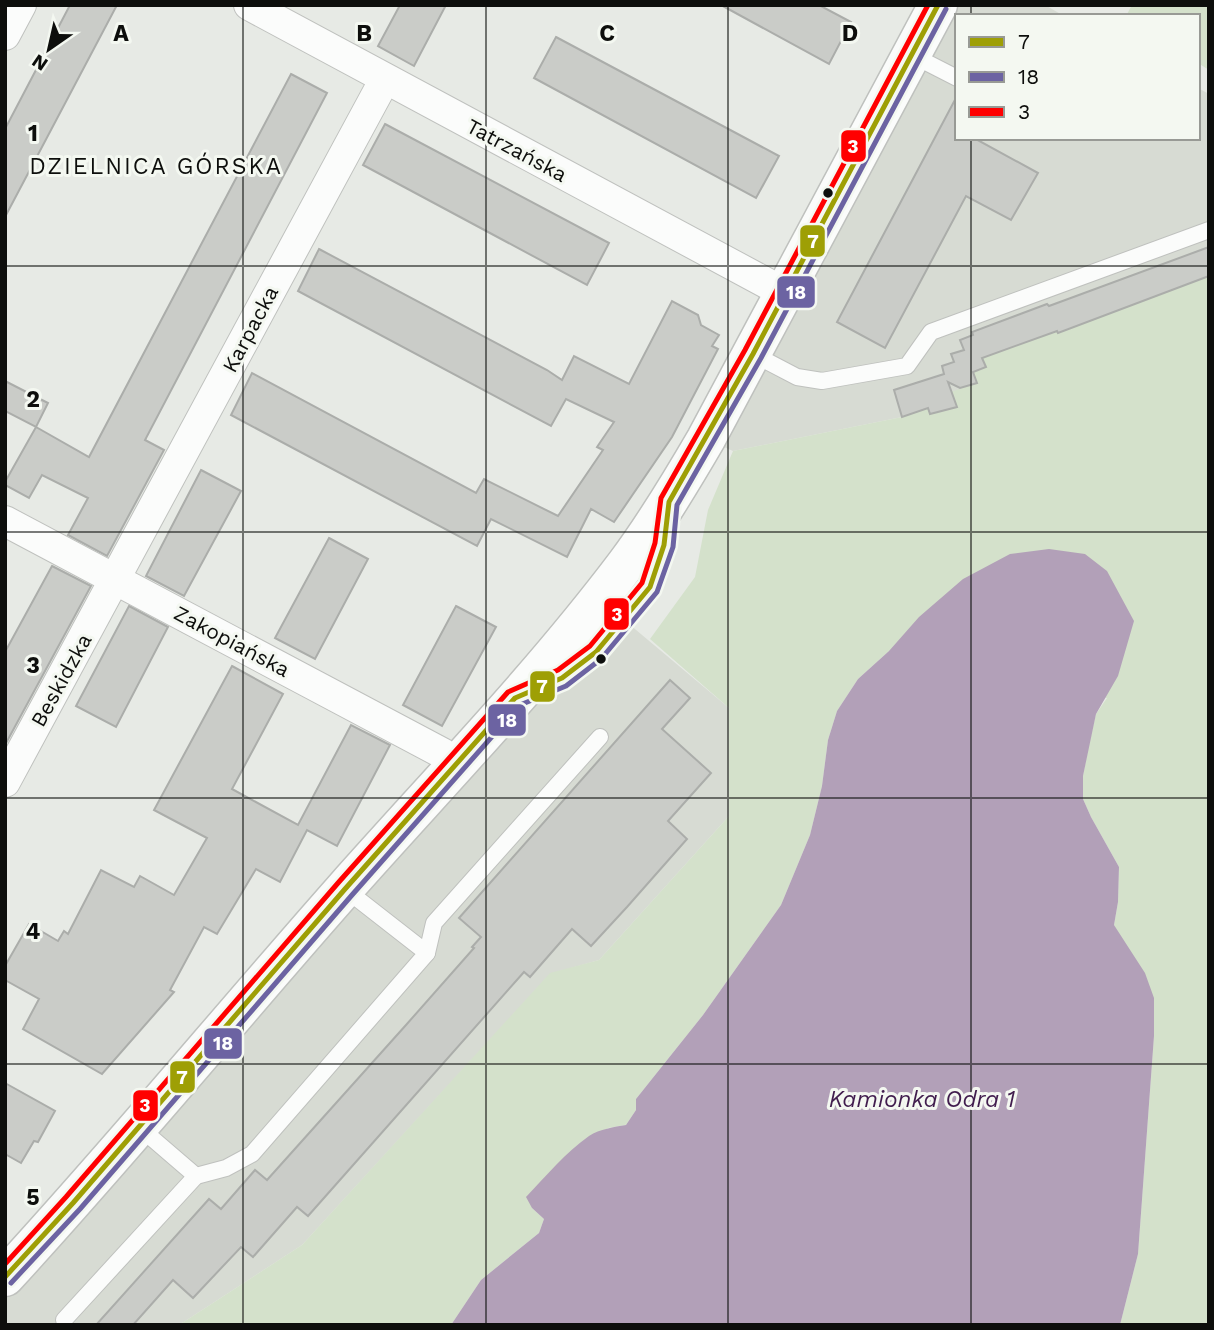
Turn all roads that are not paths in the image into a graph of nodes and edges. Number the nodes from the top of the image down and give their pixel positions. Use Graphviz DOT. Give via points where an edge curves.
graph roads {
  1 [pos="21,5"];
  2 [pos="249,5"];
  3 [pos="938,5"];
  4 [pos="5,35"];
  5 [pos="912,55"];
  6 [pos="955,77"];
  7 [pos="385,79"];
  8 [pos="1209,230"];
  9 [pos="785,293"];
  10 [pos="753,354"];
  11 [pos="5,521"];
  12 [pos="116,579"];
  13 [pos="600,737"];
  14 [pos="456,765"];
  15 [pos="5,782"];
  16 [pos="345,889"];
  17 [pos="428,953"];
  18 [pos="139,1127"];
  19 [pos="196,1177"];
  20 [pos="5,1277"];
  21 [pos="64,1320"];
  1 -- 4 [label="street"];
  2 -- 7 [label="street, Tatrzańska"];
  3 -- 5 [label="street"];
  5 -- 6 [label="lane"];
  5 -- 9 [label="street"];
  7 -- 9 [label="street, Tatrzańska"];
  7 -- 12 [label="street, Karpacka"];
  8 -- 10 [label="lane" via="931,332 907,366 822,381 797,377"];
  9 -- 10 [label="street"];
  10 -- 14 [label="street" via="669,502 628,562"];
  11 -- 12 [label="street, Zakopiańska"];
  12 -- 14 [label="street, Zakopiańska" via="442,753"];
  12 -- 15 [label="street, Beskidzka"];
  13 -- 17 [label="lane" via="434,923"];
  14 -- 16 [label="street"];
  16 -- 17 [label="lane"];
  16 -- 18 [label="street"];
  17 -- 19 [label="lane" via="252,1154"];
  18 -- 19 [label="lane"];
  18 -- 20 [label="street"];
  19 -- 21 [label="lane"];
}
